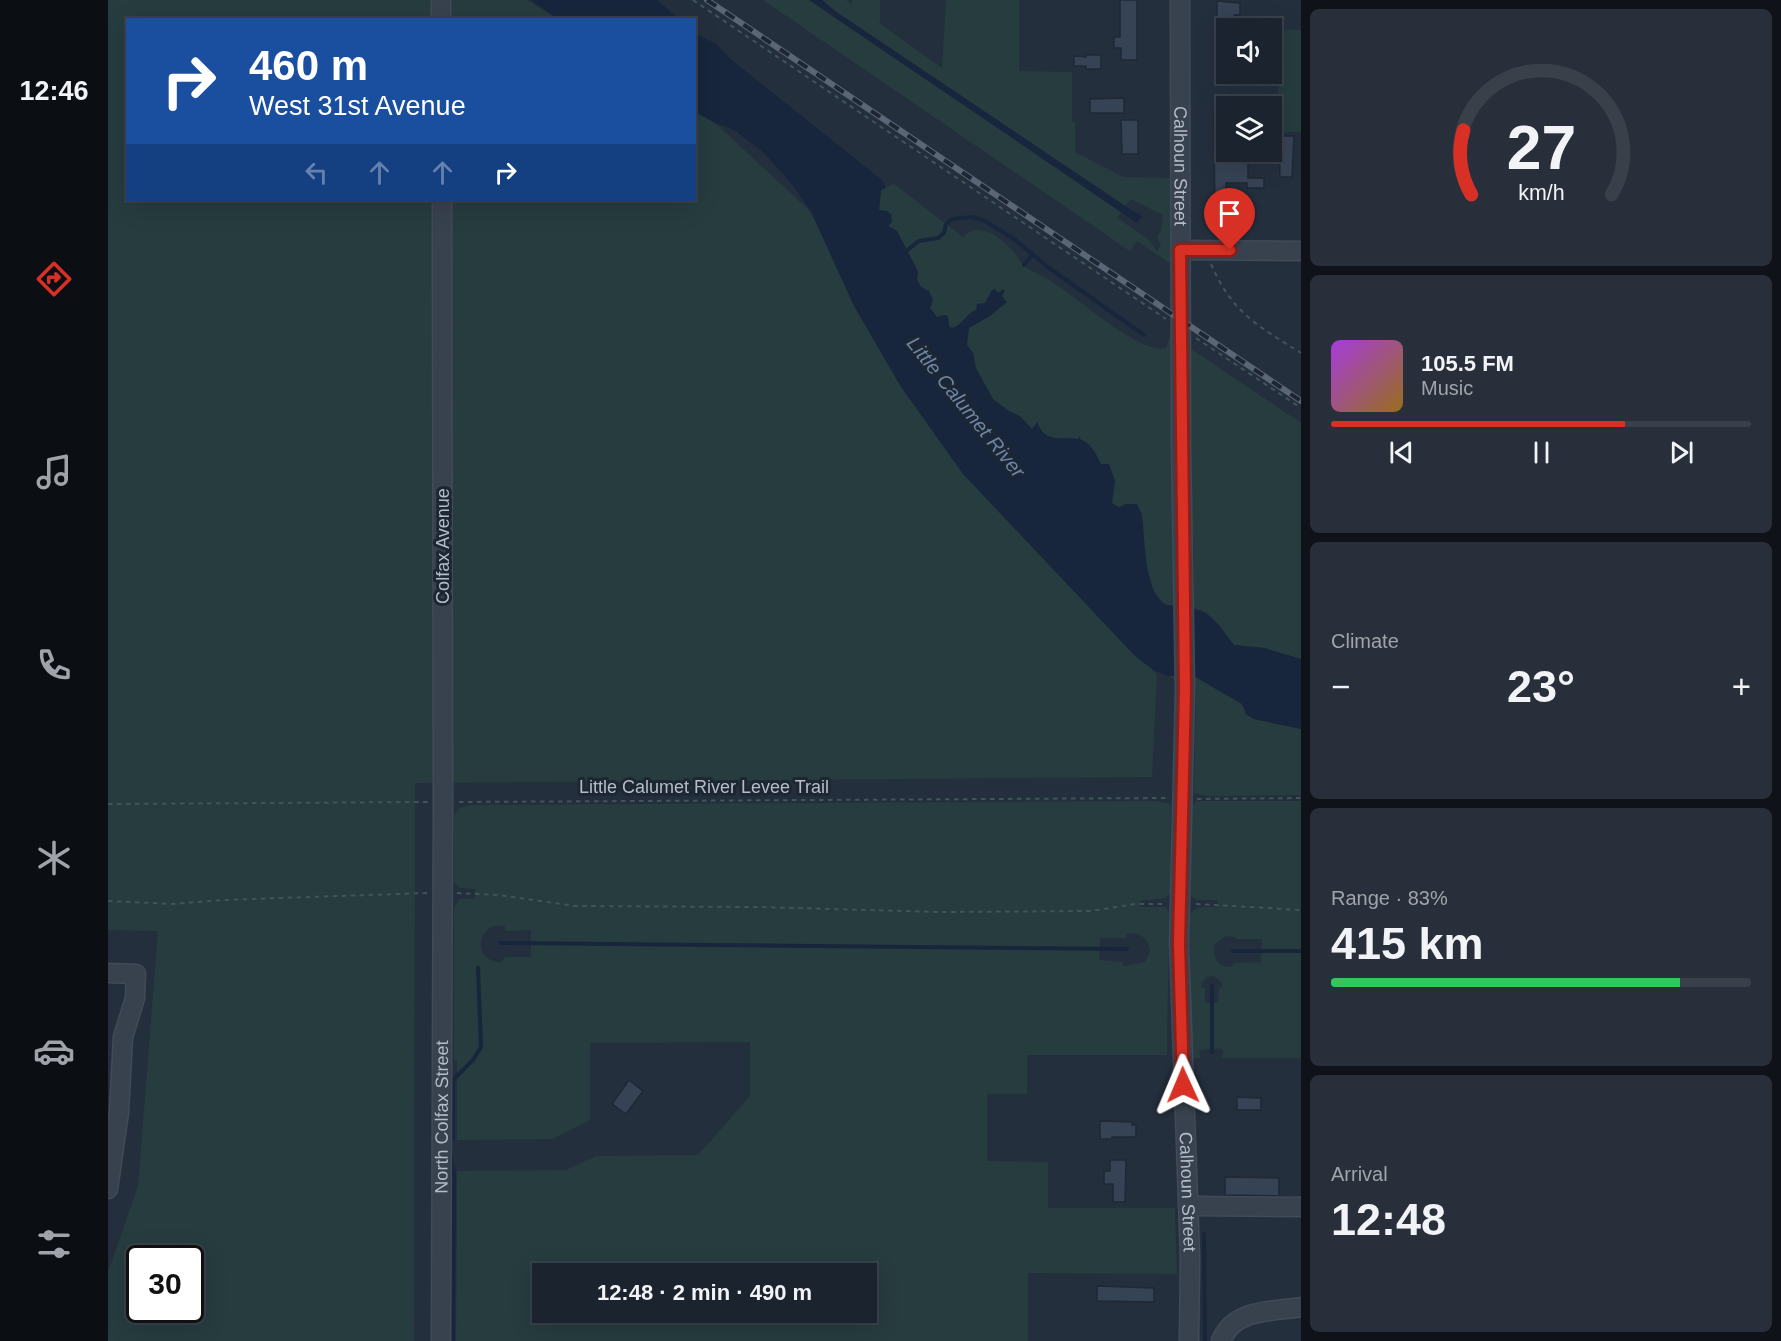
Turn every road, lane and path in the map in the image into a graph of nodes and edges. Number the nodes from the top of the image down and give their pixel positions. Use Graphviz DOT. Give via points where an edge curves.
graph roads {
  1 [pos="441,0"];
  2 [pos="693,0"];
  3 [pos="1180,0"];
  4 [pos="441,18"];
  5 [pos="442,201"];
  6 [pos="1180,250"];
  7 [pos="1207,250"];
  8 [pos="1301,251"];
  9 [pos="1181,329"];
  10 [pos="1301,353"];
  11 [pos="1301,408"];
  12 [pos="1182,798"];
  13 [pos="1301,798"];
  14 [pos="443,802"];
  15 [pos="108,804"];
  16 [pos="443,893"];
  17 [pos="108,901"];
  18 [pos="1139,903"];
  19 [pos="1218,904"];
  20 [pos="1301,910"];
  21 [pos="108,973"];
  22 [pos="108,1189"];
  23 [pos="1188,1206"];
  24 [pos="1301,1207"];
  25 [pos="1301,1307"];
  26 [pos="441,1341"];
  27 [pos="1189,1341"];
  28 [pos="1221,1341"];
  1 -- 4 [label="street"];
  2 -- 9 [label="path"];
  3 -- 6 [label="street, Calhoun Street"];
  5 -- 14 [label="street, Colfax Avenue"];
  6 -- 7 [label="street"];
  6 -- 9 [label="street, Calhoun Street"];
  7 -- 8 [label="street"];
  7 -- 10 [label="path" via="1219,282 1240,311"];
  9 -- 11 [label="path"];
  9 -- 12 [label="street, Calhoun Street" via="1185,691"];
  12 -- 13 [label="path, Little Calumet River Levee Trail"];
  12 -- 14 [label="path, Little Calumet River Levee Trail"];
  12 -- 23 [label="street, Calhoun Street" via="1179,943"];
  14 -- 15 [label="path, Little Calumet River Levee Trail"];
  14 -- 16 [label="street, Colfax Avenue"];
  16 -- 17 [label="path" via="173,903"];
  16 -- 18 [label="path" via="499,895 575,906 940,912 1091,911"];
  16 -- 26 [label="street, North Colfax Street"];
  19 -- 20 [label="path"];
  21 -- 22 [label="street" via="135,974 135,998 123,1037 119,1112"];
  23 -- 24 [label="street"];
  23 -- 27 [label="street, Calhoun Street"];
  25 -- 28 [label="street" via="1242,1316"];
}
